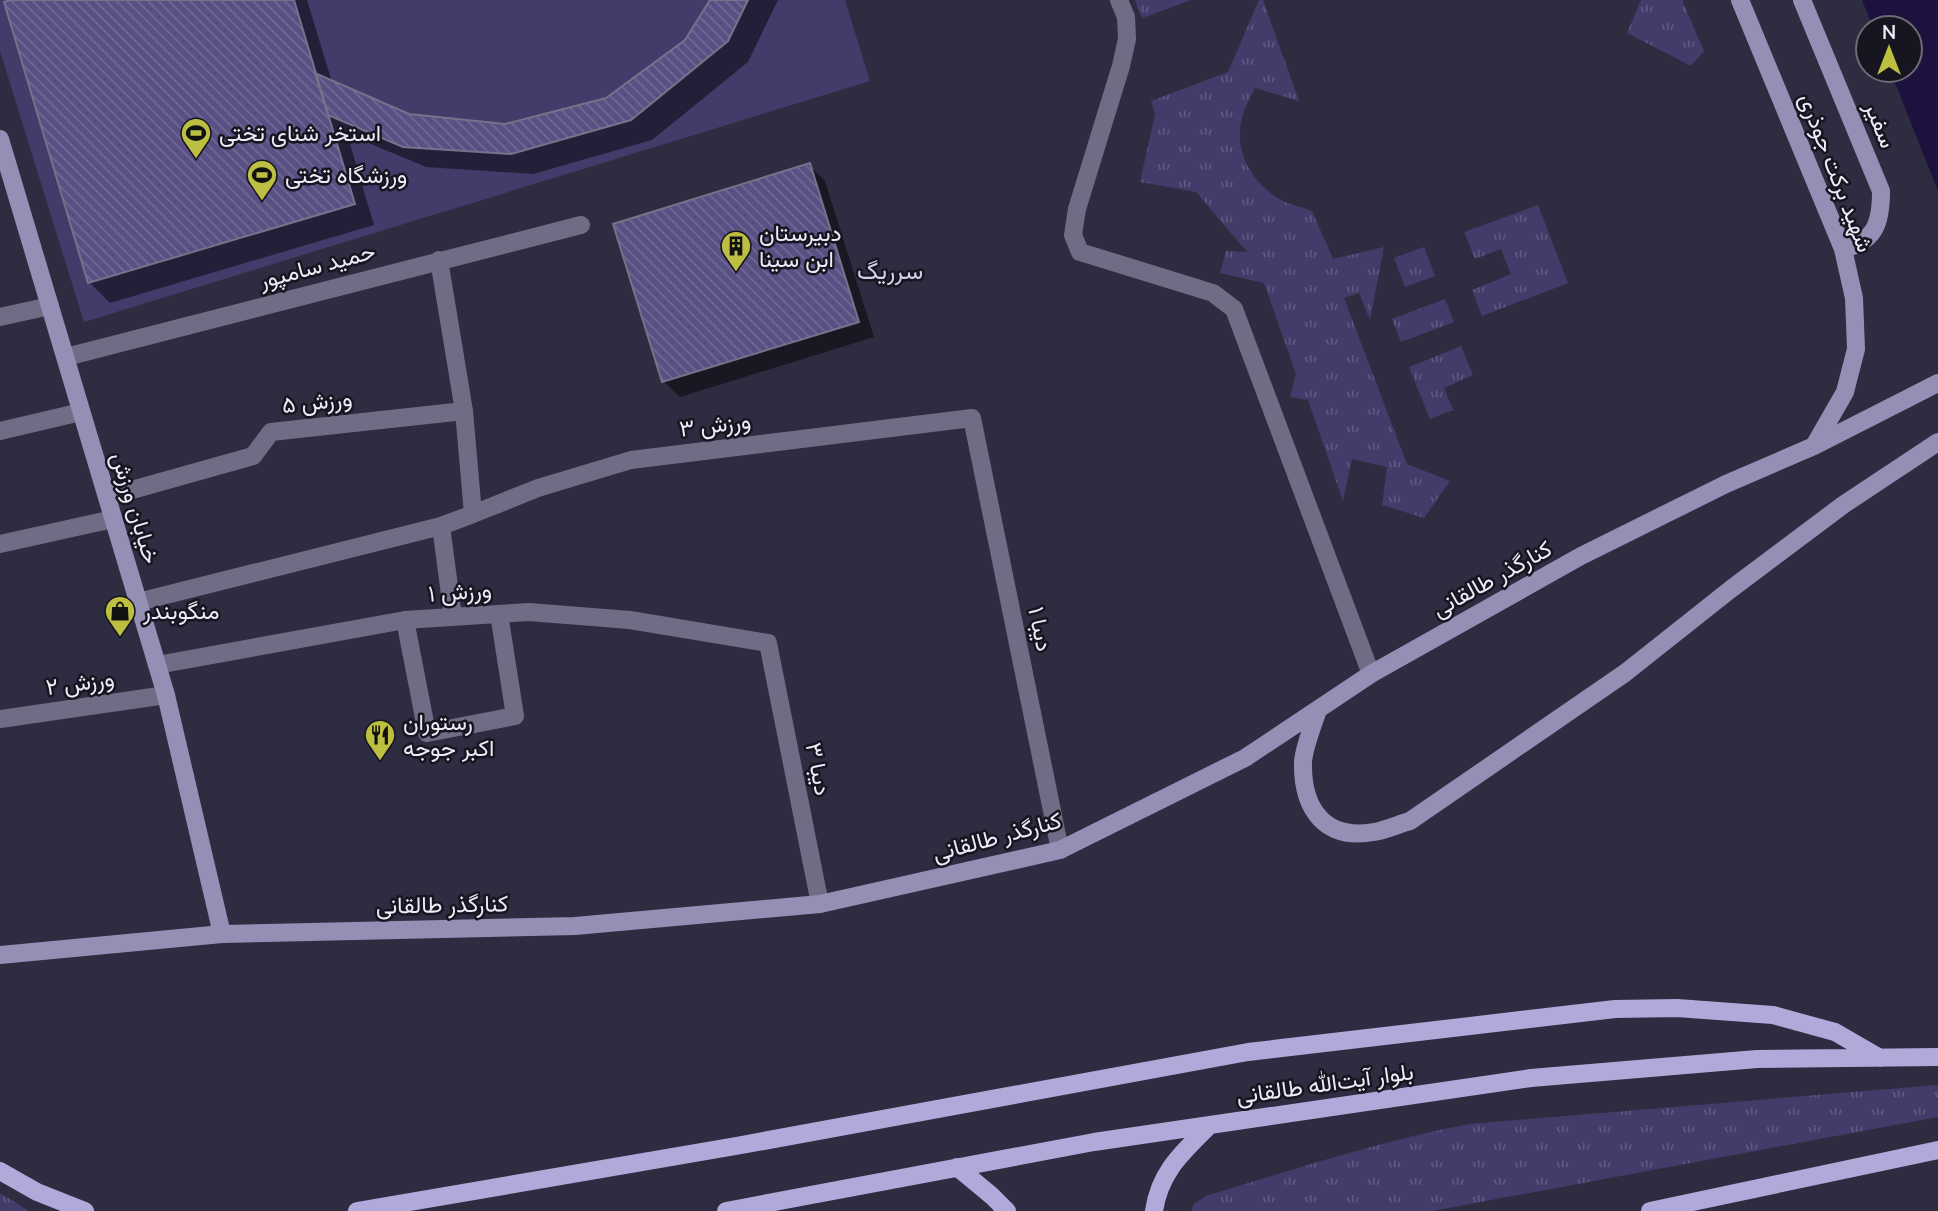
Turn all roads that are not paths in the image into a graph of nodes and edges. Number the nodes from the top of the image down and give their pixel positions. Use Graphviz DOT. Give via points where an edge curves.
graph roads {
  1 [pos="1119,0"];
  2 [pos="1740,0"];
  3 [pos="1802,0"];
  4 [pos="0,139"];
  5 [pos="581,225"];
  6 [pos="1843,250"];
  7 [pos="439,260"];
  8 [pos="50,306"];
  9 [pos="0,317"];
  10 [pos="66,357"];
  11 [pos="1938,383"];
  12 [pos="464,411"];
  13 [pos="81,412"];
  14 [pos="972,418"];
  15 [pos="0,431"];
  16 [pos="1938,442"];
  17 [pos="1814,446"];
  18 [pos="107,497"];
  19 [pos="473,514"];
  20 [pos="113,519"];
  21 [pos="441,526"];
  22 [pos="0,544"];
  23 [pos="138,601"];
  24 [pos="499,614"];
  25 [pos="453,617"];
  26 [pos="405,620"];
  27 [pos="768,643"];
  28 [pos="157,665"];
  29 [pos="1371,674"];
  30 [pos="166,695"];
  31 [pos="1318,710"];
  32 [pos="0,719"];
  33 [pos="1060,850"];
  34 [pos="820,904"];
  35 [pos="222,934"];
  36 [pos="0,955"];
  37 [pos="1938,1057"];
  38 [pos="1880,1058"];
  39 [pos="1210,1125"];
  40 [pos="1938,1150"];
  41 [pos="957,1167"];
  42 [pos="0,1171"];
  43 [pos="85,1211"];
  44 [pos="357,1211"];
  45 [pos="726,1211"];
  46 [pos="1007,1211"];
  47 [pos="1154,1211"];
  48 [pos="1650,1211"];
  1 -- 29 [label="street" via="1127,39 1073,235 1080,252 1213,293 1234,309"];
  2 -- 6 [label="street, شهید برکت جوذری"];
  3 -- 6 [label="street, سفیر" via="1881,191 1874,230 1861,243"];
  4 -- 8 [label="street, خیابان ورزش"];
  5 -- 7 [label="street, حمید سامپور"];
  6 -- 17 [label="street, شهید برکت جوذری" via="1854,298 1856,349 1845,392"];
  7 -- 10 [label="street, حمید سامپور"];
  7 -- 12 [label="street"];
  8 -- 9 [label="street"];
  8 -- 10 [label="street, خیابان ورزش"];
  10 -- 13 [label="street, خیابان ورزش"];
  11 -- 17 [label="street, کنارگذر طالقانی"];
  12 -- 18 [label="street, ورزش ۵" via="271,432 253,456"];
  12 -- 19 [label="street"];
  13 -- 15 [label="street"];
  13 -- 18 [label="street, خیابان ورزش"];
  14 -- 19 [label="street, ورزش ۳" via="631,460 538,488"];
  14 -- 33 [label="street, دیبا ۱"];
  16 -- 31 [label="street" via="1843,505 1625,673 1410,821 1347,834 1320,821 1308,803 1303,760"];
  17 -- 29 [label="street, کنارگذر طالقانی" via="1581,556"];
  18 -- 20 [label="street, خیابان ورزش"];
  19 -- 21 [label="street, ورزش ۳"];
  20 -- 22 [label="street"];
  20 -- 23 [label="street, خیابان ورزش"];
  21 -- 23 [label="street"];
  21 -- 25 [label="street"];
  23 -- 28 [label="street, خیابان ورزش"];
  24 -- 25 [label="street, ورزش ۱"];
  24 -- 26 [label="street" via="514,716 427,733"];
  24 -- 27 [label="street, ورزش ۱" via="529,611 630,620"];
  25 -- 26 [label="street, ورزش ۱"];
  26 -- 28 [label="street, ورزش ۱"];
  27 -- 34 [label="street, دیبا ۳"];
  28 -- 30 [label="street, خیابان ورزش"];
  29 -- 31 [label="street, کنارگذر طالقانی"];
  30 -- 32 [label="street, ورزش ۲"];
  30 -- 35 [label="street, خیابان ورزش"];
  31 -- 33 [label="street, کنارگذر طالقانی" via="1245,758"];
  33 -- 34 [label="street, کنارگذر طالقانی"];
  34 -- 35 [label="street, کنارگذر طالقانی" via="575,926"];
  35 -- 36 [label="street, کنارگذر طالقانی"];
  37 -- 38 [label="main road, بلوار آیت‌الله طالقانی"];
  38 -- 39 [label="main road, بلوار آیت‌الله طالقانی" via="1757,1059 1531,1078"];
  38 -- 44 [label="main road" via="1835,1032 1773,1015 1677,1007 1615,1009 1248,1052"];
  39 -- 41 [label="main road, بلوار آیت‌الله طالقانی"];
  39 -- 47 [label="main road" via="1165,1175"];
  40 -- 48 [label="main road"];
  41 -- 45 [label="main road, بلوار آیت‌الله طالقانی"];
  41 -- 46 [label="main road"];
  42 -- 43 [label="main road"];
}
